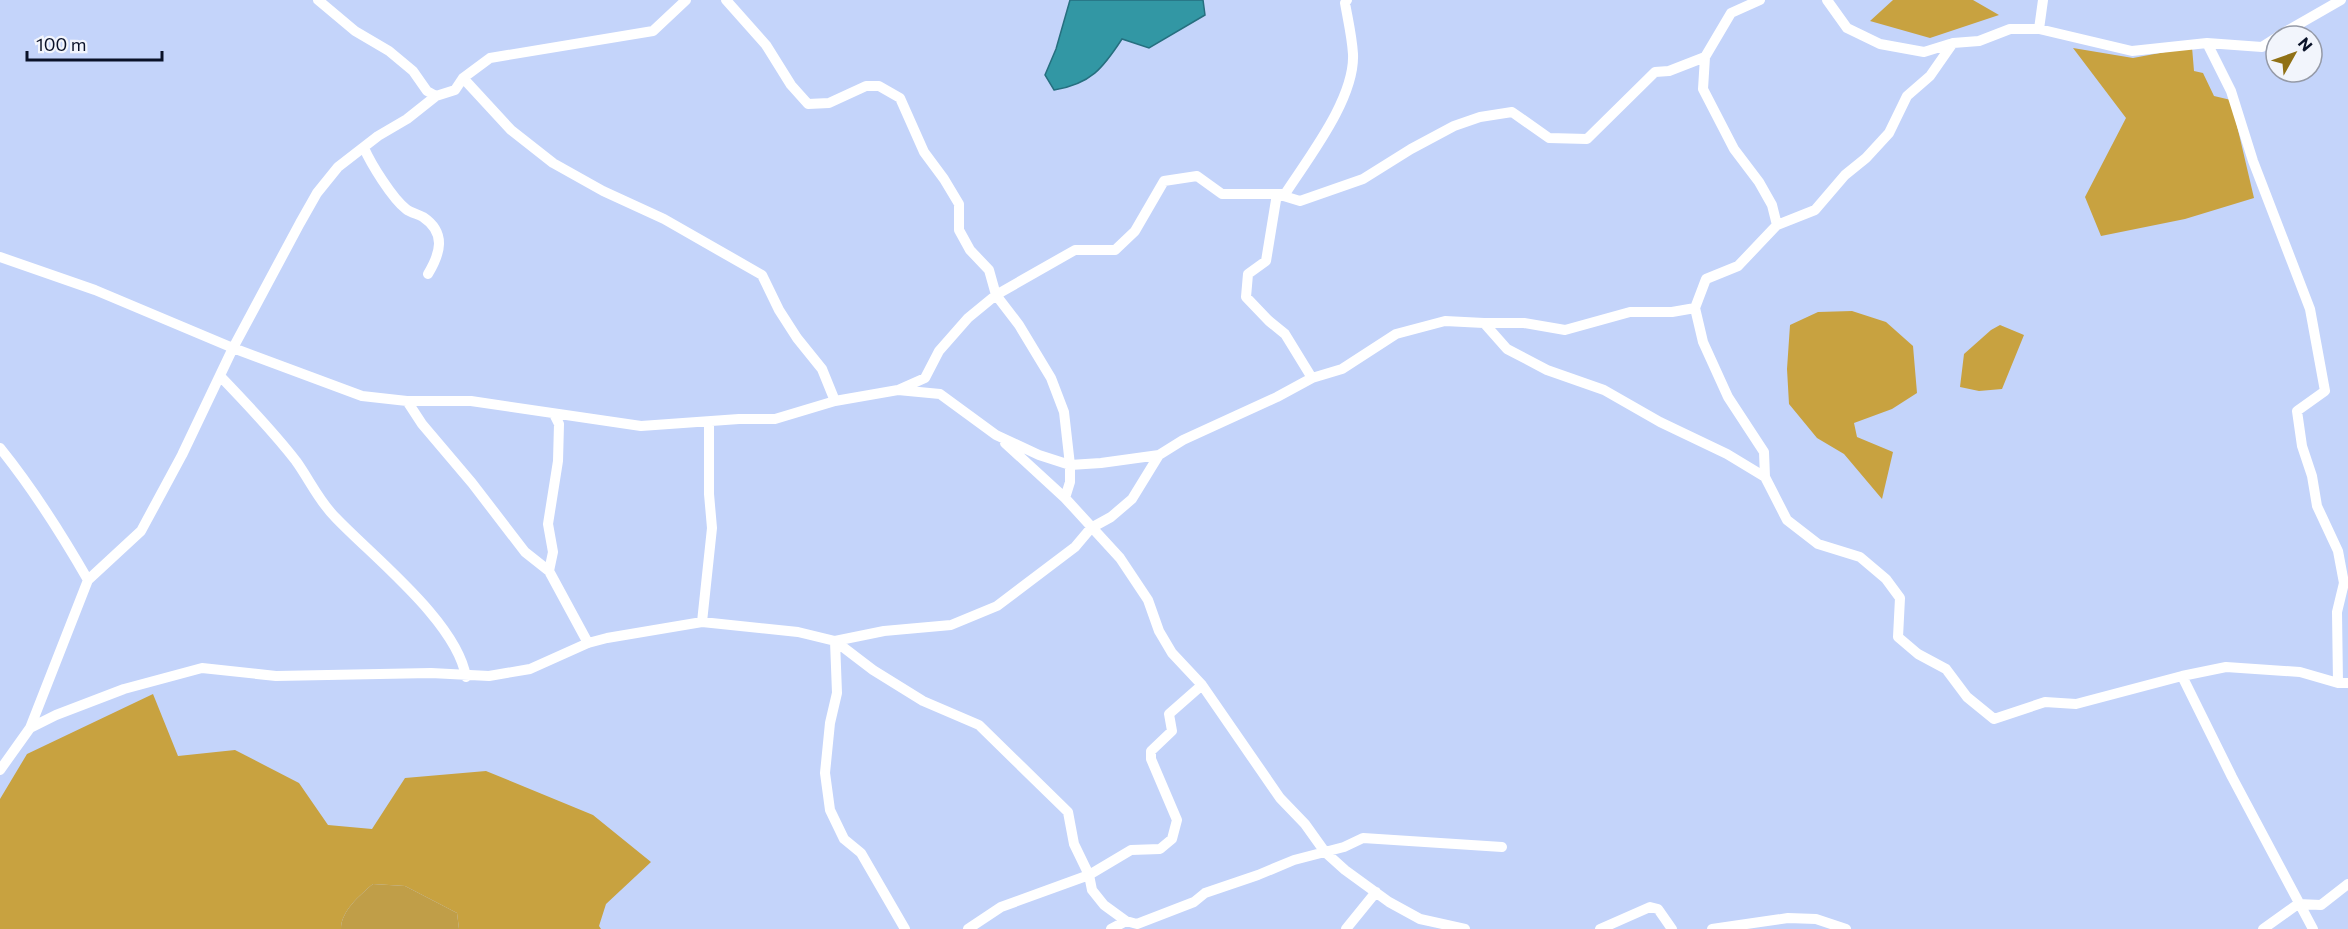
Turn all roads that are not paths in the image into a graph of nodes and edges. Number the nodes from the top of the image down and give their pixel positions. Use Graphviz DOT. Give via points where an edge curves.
graph roads {
  1 [pos="318,0"];
  2 [pos="686,0"];
  3 [pos="726,0"];
  4 [pos="1347,0"];
  5 [pos="1760,0"];
  6 [pos="1827,0"];
  7 [pos="2043,0"];
  8 [pos="2341,0"];
  9 [pos="2299,24"];
  10 [pos="2039,29"];
  11 [pos="1953,43"];
  12 [pos="2207,43"];
  13 [pos="2264,46"];
  14 [pos="1705,57"];
  15 [pos="463,78"];
  16 [pos="436,96"];
  17 [pos="364,148"];
  18 [pos="1277,194"];
  19 [pos="1777,225"];
  20 [pos="0,257"];
  21 [pos="429,274"];
  22 [pos="996,295"];
  23 [pos="1695,308"];
  24 [pos="1484,323"];
  25 [pos="233,348"];
  26 [pos="220,376"];
  27 [pos="1312,378"];
  28 [pos="897,390"];
  29 [pos="835,401"];
  30 [pos="407,402"];
  31 [pos="554,414"];
  32 [pos="710,422"];
  33 [pos="996,435"];
  34 [pos="0,447"];
  35 [pos="1159,455"];
  36 [pos="1070,465"];
  37 [pos="1765,477"];
  38 [pos="1065,498"];
  39 [pos="1091,528"];
  40 [pos="549,571"];
  41 [pos="88,580"];
  42 [pos="702,622"];
  43 [pos="835,641"];
  44 [pos="588,643"];
  45 [pos="2182,675"];
  46 [pos="466,677"];
  47 [pos="2343,683"];
  48 [pos="1202,685"];
  49 [pos="30,728"];
  50 [pos="0,770"];
  51 [pos="1502,847"];
  52 [pos="1325,852"];
  53 [pos="1089,875"];
  54 [pos="2348,884"];
  55 [pos="1376,892"];
  56 [pos="2298,904"];
  57 [pos="1134,925"];
  58 [pos="905,929"];
  59 [pos="968,929"];
  60 [pos="1111,929"];
  61 [pos="1346,929"];
  62 [pos="1465,929"];
  63 [pos="1599,929"];
  64 [pos="1672,929"];
  65 [pos="1712,929"];
  66 [pos="1846,929"];
  67 [pos="2264,929"];
  68 [pos="2313,929"];
  1 -- 16 [label="street" via="355,31 389,51 413,71 426,92"];
  2 -- 15 [label="street" via="653,31 490,58"];
  3 -- 22 [label="street" via="766,45 808,104 829,103 866,86 879,86 900,98 924,152 959,204 959,230 970,250 989,270"];
  4 -- 18 [label="street" via="1354,55 1348,86 1321,143 1285,194"];
  5 -- 14 [label="street" via="1731,13"];
  6 -- 11 [label="street" via="1847,28 1880,44 1924,52"];
  7 -- 10 [label="street"];
  8 -- 9 [label="street"];
  10 -- 11 [label="street" via="2010,29 1979,41"];
  10 -- 12 [label="street" via="2132,51"];
  11 -- 19 [label="street" via="1930,76 1907,96 1889,133 1866,159 1845,175 1815,210"];
  12 -- 13 [label="street"];
  12 -- 47 [label="street" via="2231,91 2253,161 2310,309 2325,391 2296,411 2317,506 2338,551 2344,583 2337,612"];
  14 -- 18 [label="street" via="1669,71 1655,72 1587,139 1549,138 1512,112 1480,117 1454,126 1363,179 1300,201"];
  14 -- 19 [label="street" via="1703,89 1734,149 1760,182"];
  15 -- 16 [label="street" via="455,90"];
  15 -- 29 [label="street" via="511,130 553,163 664,219 762,275 779,310 822,369"];
  16 -- 17 [label="street"];
  17 -- 21 [label="street" via="373,168 406,209 425,218 439,236 439,256"];
  17 -- 25 [label="street" via="338,167 317,193"];
  18 -- 22 [label="street" via="1222,194 1197,176 1164,181 1135,231 1115,250 1075,250"];
  18 -- 27 [label="street" via="1266,261 1248,274 1246,297 1285,334"];
  19 -- 23 [label="street" via="1738,266 1706,279"];
  20 -- 25 [label="street" via="94,290"];
  22 -- 28 [label="street" via="968,318 939,351 925,378"];
  22 -- 36 [label="street" via="1020,325 1051,378 1064,412"];
  23 -- 24 [label="street" via="1630,312 1565,330 1524,323"];
  23 -- 37 [label="street" via="1703,342 1728,397 1764,452"];
  24 -- 27 [label="street" via="1444,321 1396,334 1342,369"];
  24 -- 37 [label="street" via="1507,349 1527,360 1604,390"];
  25 -- 26 [label="street"];
  25 -- 30 [label="street" via="362,396"];
  26 -- 41 [label="street" via="141,531"];
  26 -- 46 [label="street" via="295,460 333,516 381,560 446,631 464,662"];
  27 -- 35 [label="street"];
  28 -- 29 [label="street"];
  28 -- 33 [label="street" via="940,394"];
  29 -- 32 [label="street" via="775,419"];
  30 -- 31 [label="street" via="471,401"];
  30 -- 40 [label="street" via="525,552"];
  31 -- 32 [label="street" via="641,426"];
  31 -- 40 [label="street" via="559,424 558,461 548,524 553,552"];
  32 -- 42 [label="street" via="712,528"];
  33 -- 36 [label="street"];
  33 -- 38 [label="street"];
  34 -- 41 [label="street" via="62,534"];
  35 -- 36 [label="street"];
  35 -- 39 [label="street" via="1132,499"];
  36 -- 38 [label="street"];
  37 -- 45 [label="street" via="1787,520 1818,544 1860,557 1886,579 1900,598 1898,637 1918,654 1946,669 1967,697 1994,718 2045,702 2076,704"];
  38 -- 39 [label="street"];
  39 -- 43 [label="street" via="1076,547 997,606 951,625 885,631"];
  39 -- 48 [label="street" via="1120,558 1148,600 1159,631 1172,652"];
  40 -- 44 [label="street"];
  41 -- 49 [label="street"];
  42 -- 43 [label="street" via="798,632"];
  42 -- 44 [label="street"];
  43 -- 53 [label="street" via="923,701 979,725 1068,812 1074,844"];
  43 -- 58 [label="street" via="837,693 825,773 830,810 844,839 861,853"];
  44 -- 46 [label="street" via="530,669"];
  45 -- 47 [label="street" via="2226,667 2300,672"];
  45 -- 56 [label="street"];
  46 -- 49 [label="street" via="276,676 202,668 124,689"];
  48 -- 52 [label="street" via="1280,798"];
  48 -- 53 [label="street" via="1169,714 1172,731 1151,751 1177,820 1172,839 1160,849 1131,850"];
  49 -- 50 [label="street"];
  51 -- 52 [label="street" via="1363,838"];
  52 -- 55 [label="street"];
  52 -- 57 [label="street" via="1205,893 1194,902"];
  53 -- 57 [label="street" via="1092,890 1104,905"];
  53 -- 59 [label="street" via="1001,907"];
  54 -- 56 [label="street" via="2322,905"];
  55 -- 61 [label="street"];
  55 -- 62 [label="street" via="1420,919"];
  56 -- 67 [label="street"];
  56 -- 68 [label="street"];
  57 -- 60 [label="street"];
  63 -- 64 [label="street" via="1650,907 1658,909"];
  65 -- 66 [label="street" via="1788,918 1816,920"];
}
